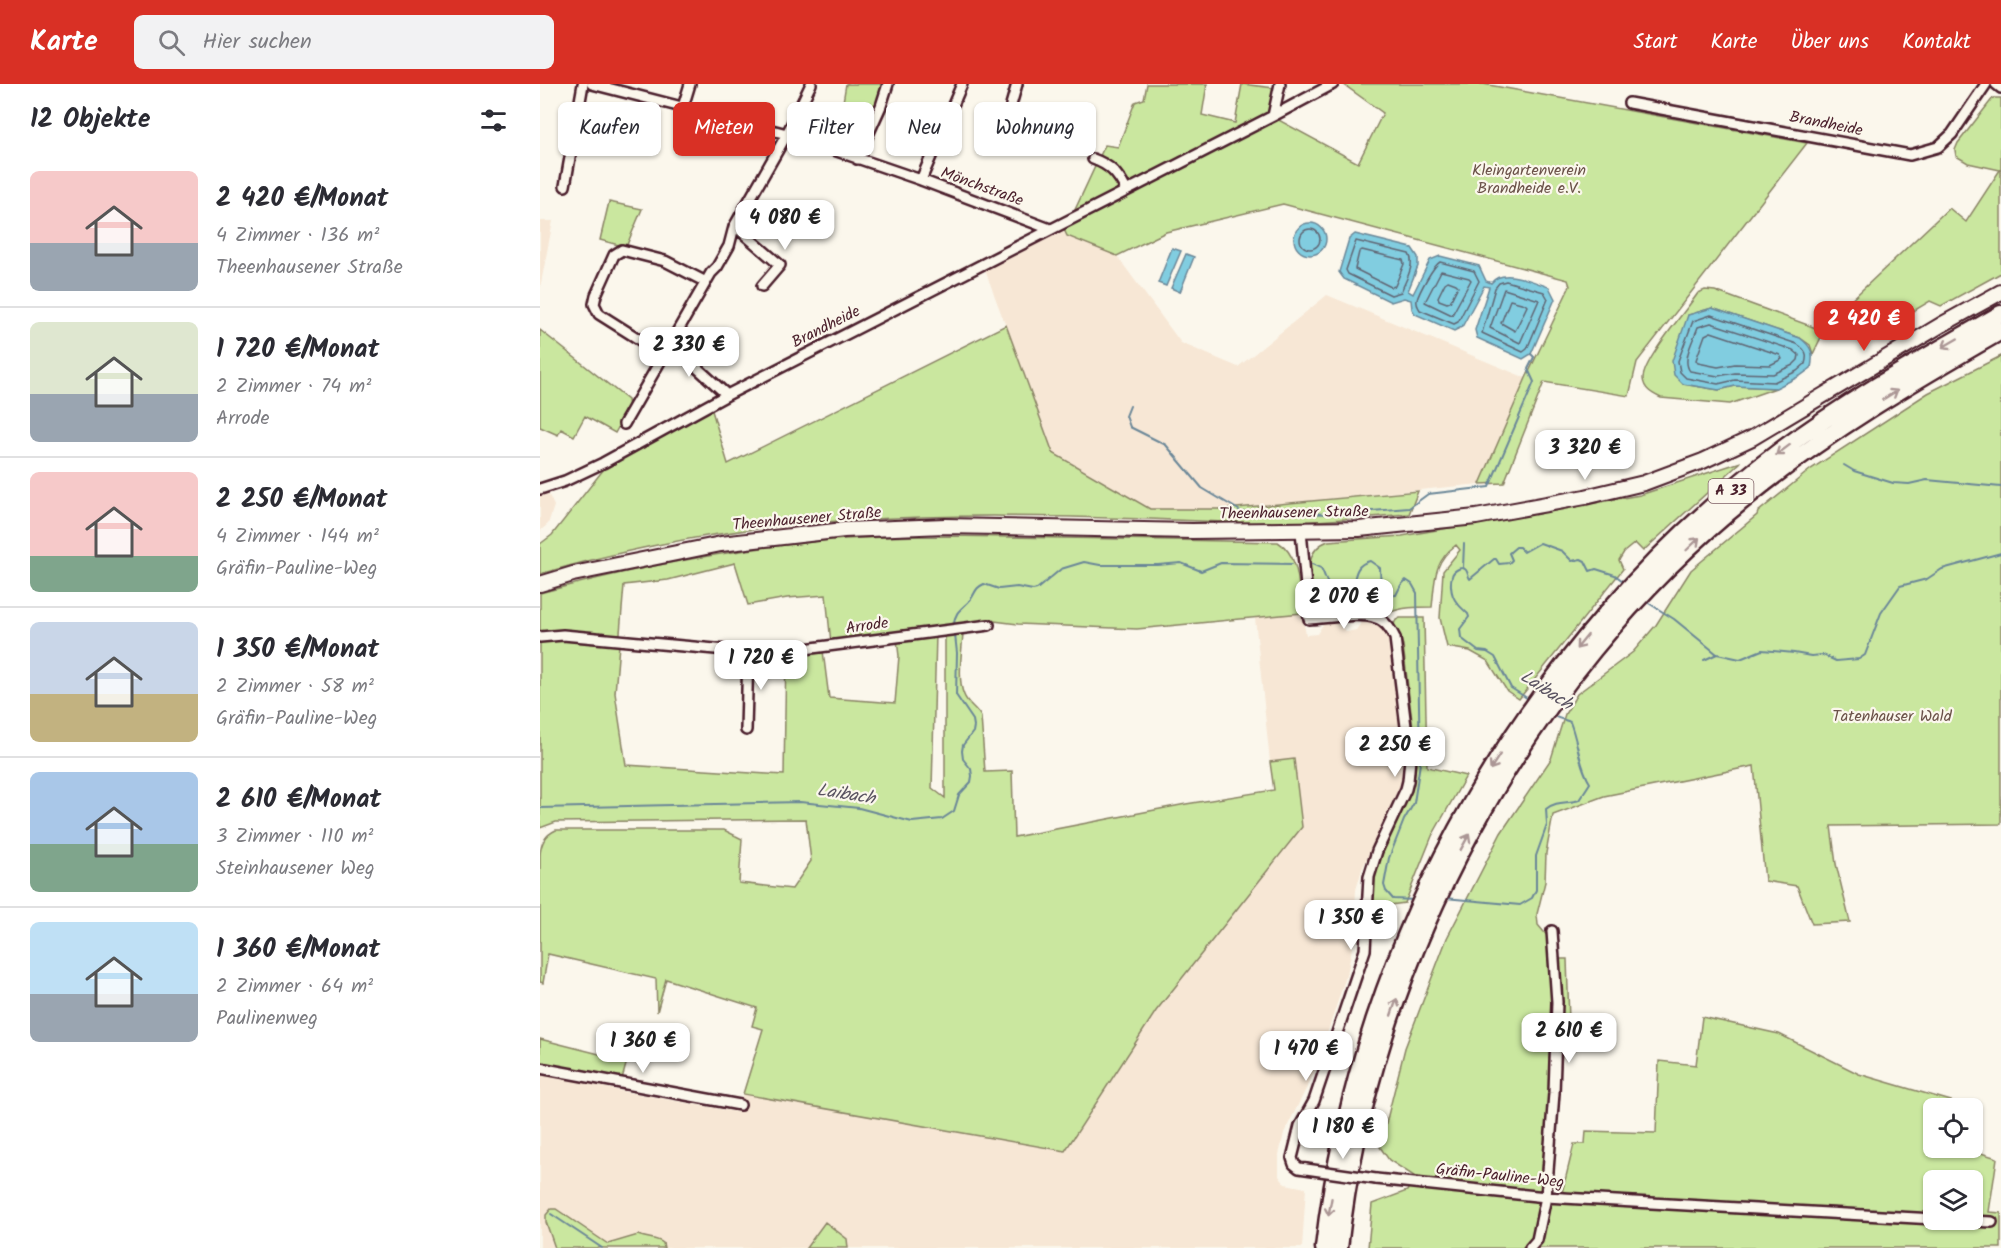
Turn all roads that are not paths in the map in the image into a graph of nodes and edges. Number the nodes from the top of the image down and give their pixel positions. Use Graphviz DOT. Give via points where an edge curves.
graph roads {
  1 [pos="583,84"];
  2 [pos="592,84"];
  3 [pos="690,84"];
  4 [pos="811,84"];
  5 [pos="888,84"];
  6 [pos="962,84"];
  7 [pos="1017,84"];
  8 [pos="1280,84"];
  9 [pos="1333,84"];
  10 [pos="1986,84"];
  11 [pos="1996,84"];
  12 [pos="2001,88"];
  13 [pos="685,102"];
  14 [pos="802,102"];
  15 [pos="1012,102"];
  16 [pos="1629,103"];
  17 [pos="673,104"];
  18 [pos="1273,116"];
  19 [pos="775,131"];
  20 [pos="787,134"];
  21 [pos="849,156"];
  22 [pos="857,159"];
  23 [pos="1093,159"];
  24 [pos="921,180"];
  25 [pos="565,186"];
  26 [pos="1126,190"];
  27 [pos="735,226"];
  28 [pos="1050,229"];
  29 [pos="706,282"];
  30 [pos="762,286"];
  31 [pos="2001,292"];
  32 [pos="2001,314"];
  33 [pos="2001,331"];
  34 [pos="671,344"];
  35 [pos="664,355"];
  36 [pos="727,395"];
  37 [pos="624,424"];
  38 [pos="540,489"];
  39 [pos="1302,531"];
  40 [pos="1646,580"];
  41 [pos="540,584"];
  42 [pos="990,625"];
  43 [pos="540,637"];
  44 [pos="748,652"];
  45 [pos="746,730"];
  46 [pos="1428,902"];
  47 [pos="1552,931"];
  48 [pos="540,1068"];
  49 [pos="740,1105"];
  50 [pos="1546,1197"];
  51 [pos="1923,1218"];
  52 [pos="1983,1221"];
  53 [pos="1992,1221"];
  54 [pos="1324,1248"];
  55 [pos="1339,1248"];
  56 [pos="1530,1248"];
  1 -- 25 [label="street"];
  2 -- 17 [label="street, Mönchstraße"];
  3 -- 13 [label="street"];
  4 -- 14 [label="street"];
  5 -- 22 [label="street"];
  6 -- 24 [label="street"];
  7 -- 15 [label="street"];
  8 -- 18 [label="street"];
  9 -- 18 [label="street, Brandheide"];
  10 -- 16 [label="street, Brandheide" via="1952,134 1938,147 1910,155"];
  11 -- 12 [label="street"];
  18 -- 26 [label="street, Brandheide"];
  19 -- 20 [label="street, Mönchstraße"];
  20 -- 27 [label="street"];
  21 -- 22 [label="street, Mönchstraße"];
  22 -- 24 [label="street, Mönchstraße"];
  23 -- 26 [label="street" via="1111,168"];
  24 -- 28 [label="street, Mönchstraße"];
  26 -- 28 [label="street, Brandheide"];
  27 -- 29 [label="street" via="729,246"];
  27 -- 30 [label="street" via="780,265"];
  28 -- 36 [label="street, Brandheide"];
  29 -- 34 [label="street"];
  29 -- 35 [label="street" via="665,261 622,250 614,255 594,304 607,320"];
  31 -- 39 [label="main road, Theenhausener Straße" via="1752,438 1644,483 1476,517"];
  32 -- 40 [label="highway, A 33, one-way" via="1901,371 1780,452 1695,522"];
  40 -- 33 [label="highway, A 33, one-way" via="1791,461 1910,383"];
  34 -- 35 [label="street"];
  34 -- 36 [label="street"];
  35 -- 37 [label="street"];
  36 -- 38 [label="street, Brandheide" via="603,463 565,482"];
  39 -- 41 [label="main road, Theenhausener Straße" via="945,526 844,530 721,544"];
  39 -- 50 [label="street, Gräfin-Pauline-Weg, bridge" via="1310,619 1373,617 1384,623 1395,638 1410,759 1406,789 1369,877 1365,950 1314,1101 1300,1126 1294,1164 1299,1168 1376,1179"];
  40 -- 46 [label="highway, A 33" via="1591,653 1550,694 1533,718"];
  42 -- 44 [label="street, Arrode" via="789,651"];
  43 -- 44 [label="street, Arrode" via="563,634"];
  44 -- 45 [label="street"];
  46 -- 54 [label="highway, A 33, one-way" via="1383,994 1357,1076"];
  55 -- 46 [label="highway, A 33, one-way" via="1371,1080"];
  47 -- 50 [label="street" via="1557,1002"];
  48 -- 49 [label="street"];
  50 -- 51 [label="street, Gräfin-Pauline-Weg"];
  50 -- 56 [label="street" via="1537,1240"];
  52 -- 53 [label="street"];
}
